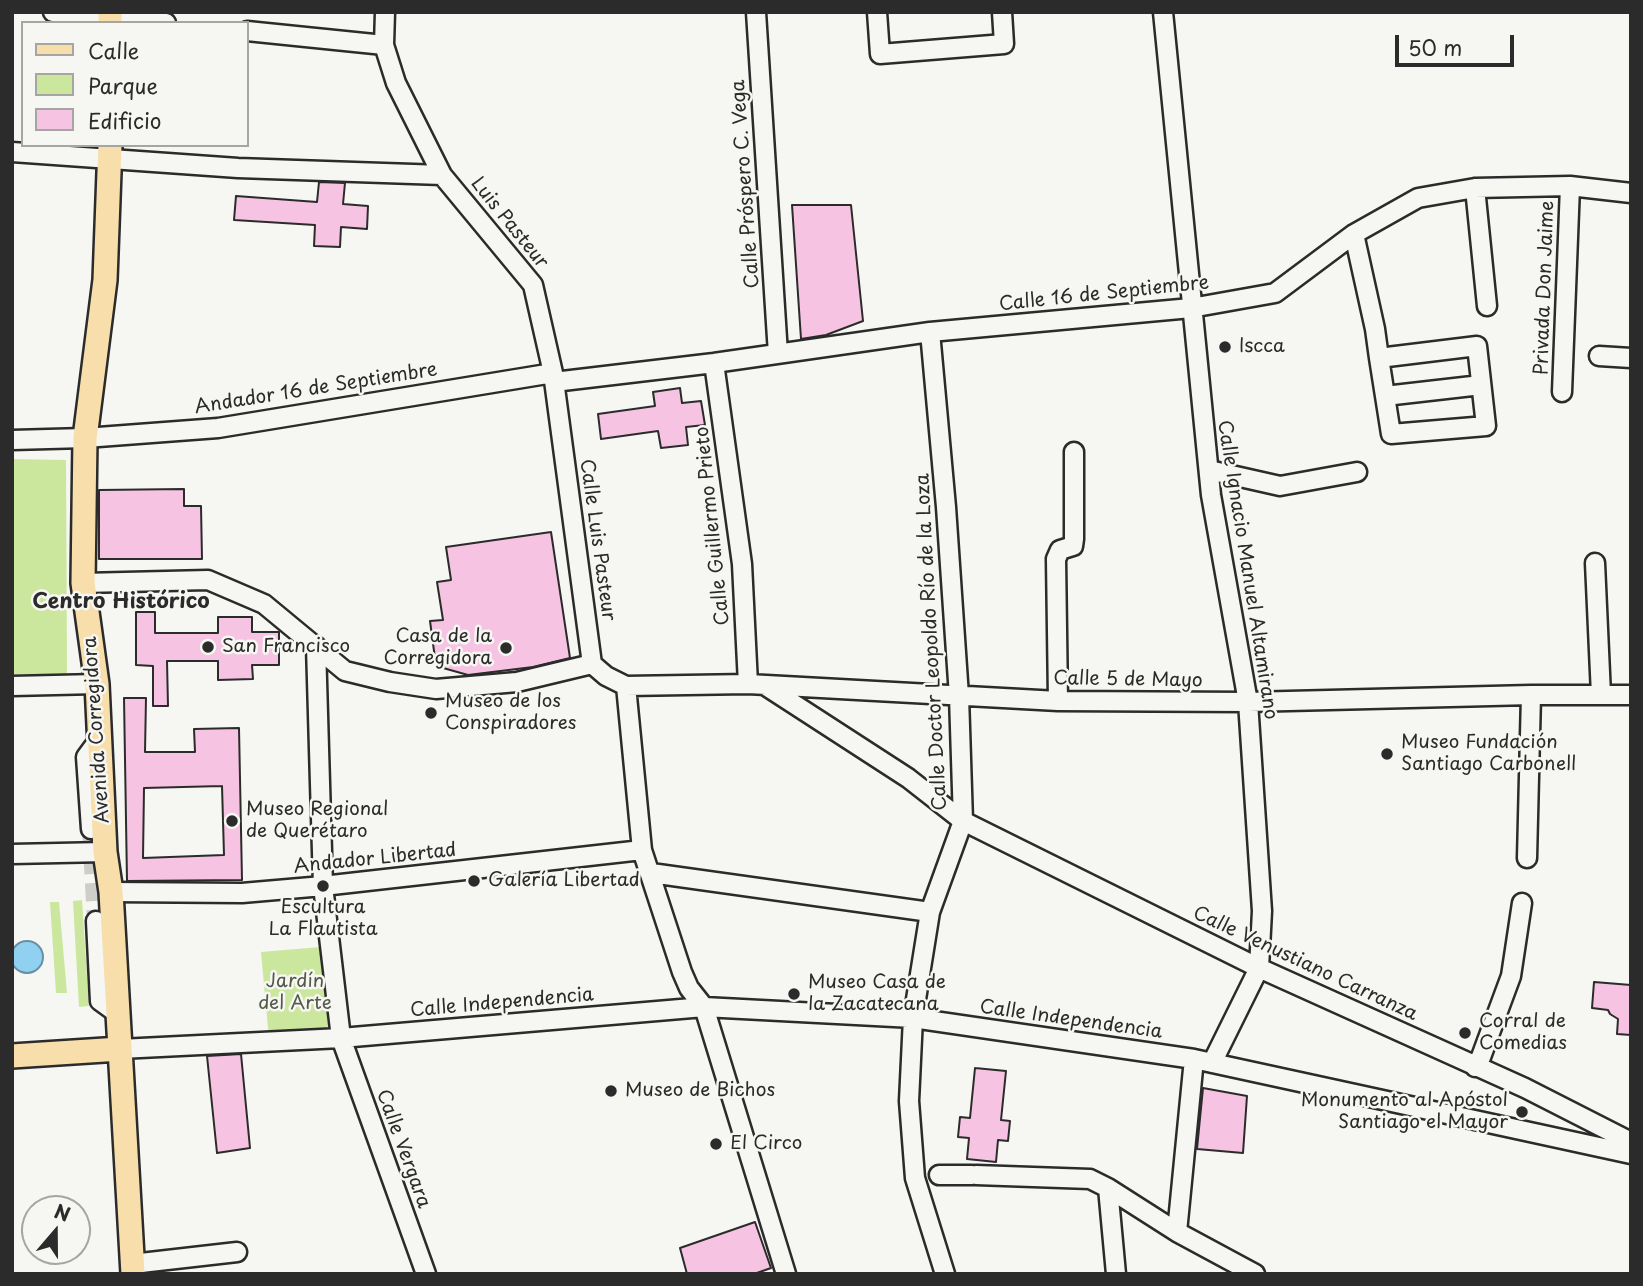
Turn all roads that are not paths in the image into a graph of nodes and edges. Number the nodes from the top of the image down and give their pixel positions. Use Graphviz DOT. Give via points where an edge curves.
graph roads {
  1 [pos="52,12"];
  2 [pos="385,12"];
  3 [pos="756,12"];
  4 [pos="877,12"];
  5 [pos="1002,12"];
  6 [pos="1163,12"];
  7 [pos="110,17"];
  8 [pos="147,21"];
  9 [pos="248,31"];
  10 [pos="384,44"];
  11 [pos="12,152"];
  12 [pos="110,152"];
  13 [pos="442,175"];
  14 [pos="1570,186"];
  15 [pos="1475,188"];
  16 [pos="1631,193"];
  17 [pos="1354,234"];
  18 [pos="1487,306"];
  19 [pos="1191,309"];
  20 [pos="930,332"];
  21 [pos="778,354"];
  22 [pos="1599,356"];
  23 [pos="1379,358"];
  24 [pos="1631,358"];
  25 [pos="714,363"];
  26 [pos="554,378"];
  27 [pos="1481,385"];
  28 [pos="1562,391"];
  29 [pos="1385,396"];
  30 [pos="85,438"];
  31 [pos="12,440"];
  32 [pos="1074,452"];
  33 [pos="1209,470"];
  34 [pos="1357,472"];
  35 [pos="1595,564"];
  36 [pos="83,583"];
  37 [pos="316,646"];
  38 [pos="592,664"];
  39 [pos="317,666"];
  40 [pos="345,671"];
  41 [pos="97,684"];
  42 [pos="756,685"];
  43 [pos="12,686"];
  44 [pos="626,686"];
  45 [pos="1531,695"];
  46 [pos="1601,695"];
  47 [pos="1631,695"];
  48 [pos="959,696"];
  49 [pos="1058,701"];
  50 [pos="1248,702"];
  51 [pos="100,738"];
  52 [pos="963,821"];
  53 [pos="92,829"];
  54 [pos="642,850"];
  55 [pos="105,852"];
  56 [pos="12,854"];
  57 [pos="1527,858"];
  58 [pos="651,873"];
  59 [pos="323,886"];
  60 [pos="111,892"];
  61 [pos="1522,903"];
  62 [pos="930,912"];
  63 [pos="96,921"];
  64 [pos="1259,968"];
  65 [pos="704,1007"];
  66 [pos="118,1014"];
  67 [pos="913,1018"];
  68 [pos="341,1038"];
  69 [pos="120,1049"];
  70 [pos="12,1056"];
  71 [pos="1203,1061"];
  72 [pos="1475,1067"];
  73 [pos="1631,1142"];
  74 [pos="1631,1154"];
  75 [pos="939,1175"];
  76 [pos="1108,1188"];
  77 [pos="1177,1232"];
  78 [pos="237,1252"];
  79 [pos="133,1269"];
  80 [pos="426,1274"];
  81 [pos="786,1274"];
  82 [pos="945,1274"];
  83 [pos="1116,1274"];
  84 [pos="1255,1274"];
  1 -- 7 [label="street"];
  2 -- 10 [label="street, Luis Pasteur"];
  3 -- 21 [label="street, Calle Próspero C. Vega"];
  4 -- 5 [label="street" via="880,54 1004,44"];
  6 -- 19 [label="street, Calle Ignacio Manuel Altamirano"];
  7 -- 8 [label="street"];
  9 -- 10 [label="street"];
  10 -- 13 [label="street, Luis Pasteur" via="396,83"];
  11 -- 12 [label="street"];
  12 -- 13 [label="street" via="238,168"];
  12 -- 30 [label="main road, Avenida Corregidora" via="105,280"];
  13 -- 26 [label="street, Luis Pasteur" via="533,285"];
  14 -- 15 [label="street, Calle 16 de Septiembre"];
  14 -- 16 [label="street, Calle 16 de Septiembre"];
  14 -- 28 [label="street, Privada Don Jaime"];
  15 -- 17 [label="street, Calle 16 de Septiembre" via="1418,198"];
  15 -- 18 [label="street"];
  17 -- 19 [label="street, Calle 16 de Septiembre" via="1275,293"];
  17 -- 23 [label="street"];
  19 -- 20 [label="street, Calle 16 de Septiembre"];
  19 -- 33 [label="street, Calle Ignacio Manuel Altamirano"];
  20 -- 21 [label="street, Calle 16 de Septiembre"];
  20 -- 48 [label="street, Calle Doctor Leopoldo Río de la Loza"];
  21 -- 25 [label="street, Calle 16 de Septiembre"];
  22 -- 24 [label="street"];
  23 -- 27 [label="street" via="1477,346"];
  23 -- 29 [label="street"];
  25 -- 26 [label="street, Calle 16 de Septiembre"];
  25 -- 42 [label="street, Calle Guillermo Prieto"];
  26 -- 30 [label="street, Andador 16 de Septiembre" via="218,428"];
  26 -- 38 [label="street, Calle Luis Pasteur"];
  27 -- 29 [label="street"];
  27 -- 29 [label="street" via="1486,426 1391,434"];
  30 -- 31 [label="street, Andador 16 de Septiembre"];
  30 -- 36 [label="main road, Avenida Corregidora"];
  32 -- 49 [label="street" via="1073,546 1060,550 1056,559"];
  33 -- 34 [label="street" via="1280,486"];
  33 -- 50 [label="street, Calle Ignacio Manuel Altamirano"];
  35 -- 46 [label="street"];
  36 -- 37 [label="street" via="208,580 264,604"];
  36 -- 41 [label="main road, Avenida Corregidora"];
  37 -- 39 [label="street, Calle Vergara"];
  37 -- 40 [label="street"];
  38 -- 40 [label="street" via="517,682 436,689"];
  38 -- 44 [label="street"];
  39 -- 40 [label="street"];
  39 -- 59 [label="street, Calle Vergara"];
  41 -- 43 [label="street"];
  41 -- 51 [label="main road, Avenida Corregidora"];
  42 -- 44 [label="street, Calle 5 de Mayo"];
  42 -- 48 [label="street, Calle 5 de Mayo"];
  42 -- 52 [label="street, Calle Venustiano Carranza" via="908,778"];
  44 -- 54 [label="street"];
  45 -- 46 [label="street, Calle 5 de Mayo"];
  45 -- 50 [label="street, Calle 5 de Mayo"];
  45 -- 57 [label="street"];
  46 -- 47 [label="street, Calle 5 de Mayo"];
  48 -- 49 [label="street, Calle 5 de Mayo"];
  48 -- 52 [label="street, Calle Doctor Leopoldo Río de la Loza"];
  49 -- 50 [label="street, Calle 5 de Mayo"];
  50 -- 64 [label="street, Calle Ignacio Manuel Altamirano" via="1262,911"];
  51 -- 53 [label="street" via="86,757"];
  51 -- 55 [label="main road, Avenida Corregidora"];
  52 -- 62 [label="street, Calle Doctor Leopoldo Río de la Loza"];
  52 -- 64 [label="street, Calle Venustiano Carranza"];
  54 -- 58 [label="street"];
  54 -- 59 [label="street, Andador Libertad"];
  55 -- 56 [label="street"];
  55 -- 60 [label="main road, Avenida Corregidora"];
  58 -- 62 [label="street"];
  58 -- 65 [label="street" via="682,972"];
  59 -- 60 [label="street, Andador Libertad" via="242,893"];
  59 -- 68 [label="street, Calle Vergara"];
  60 -- 66 [label="main road, Avenida Corregidora"];
  61 -- 72 [label="street" via="1511,976"];
  62 -- 67 [label="street, Calle Doctor Leopoldo Río de la Loza"];
  63 -- 66 [label="street" via="100,1001"];
  64 -- 71 [label="street"];
  64 -- 72 [label="street, Calle Venustiano Carranza"];
  65 -- 67 [label="street, Calle Independencia"];
  65 -- 68 [label="street, Calle Independencia"];
  65 -- 81 [label="street"];
  66 -- 69 [label="main road, Avenida Corregidora"];
  67 -- 71 [label="street, Calle Independencia"];
  67 -- 82 [label="street, Calle Doctor Leopoldo Río de la Loza" via="909,1101 915,1178"];
  68 -- 69 [label="street, Calle Independencia"];
  68 -- 80 [label="street, Calle Vergara"];
  69 -- 70 [label="main road"];
  69 -- 79 [label="main road, Avenida Corregidora"];
  71 -- 74 [label="street, Calle Independencia"];
  71 -- 77 [label="street"];
  72 -- 73 [label="street, Calle Venustiano Carranza"];
  75 -- 76 [label="street" via="1090,1179"];
  76 -- 77 [label="street"];
  76 -- 83 [label="street"];
  77 -- 84 [label="street"];
  78 -- 79 [label="street"];
}
